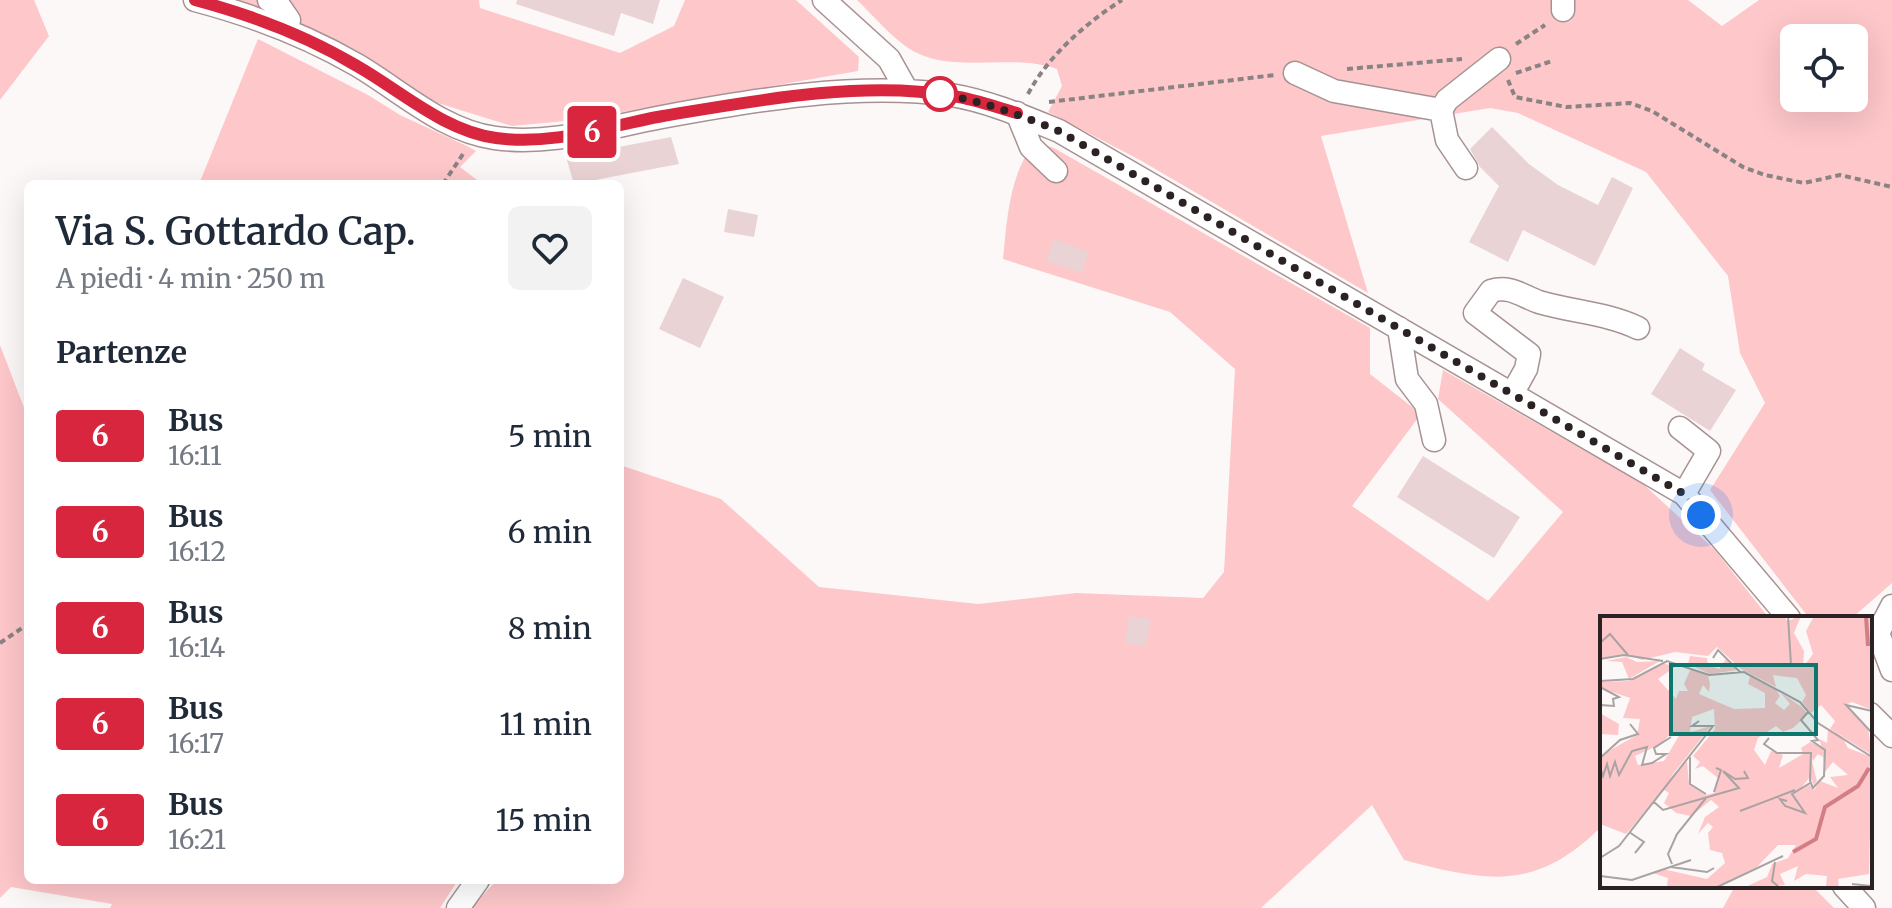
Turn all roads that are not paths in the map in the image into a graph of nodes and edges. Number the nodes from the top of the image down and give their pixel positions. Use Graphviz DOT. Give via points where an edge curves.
graph roads {
  1 [pos="195,0"];
  2 [pos="269,0"];
  3 [pos="824,0"];
  4 [pos="287,30"];
  5 [pos="1503,54"];
  6 [pos="1295,73"];
  7 [pos="907,91"];
  8 [pos="1441,110"];
  9 [pos="1017,113"];
  10 [pos="1466,168"];
  11 [pos="1056,171"];
  12 [pos="1399,328"];
  13 [pos="1638,328"];
  14 [pos="1512,394"];
  15 [pos="1680,428"];
  16 [pos="1434,440"];
  17 [pos="1684,494"];
  18 [pos="1892,606"];
  19 [pos="1787,616"];
  20 [pos="1892,670"];
  21 [pos="1872,716"];
  22 [pos="1892,736"];
  23 [pos="475,884"];
  24 [pos="1846,888"];
  25 [pos="458,908"];
  26 [pos="1864,908"];
  1 -- 4 [label="street"];
  2 -- 4 [label="street" via="289,20"];
  3 -- 7 [label="street" via="889,59"];
  4 -- 7 [label="street" via="358,66 423,109 494,138 555,140 792,98"];
  5 -- 8 [label="street"];
  6 -- 8 [label="street" via="1334,91"];
  7 -- 9 [label="street" via="954,96"];
  8 -- 10 [label="street" via="1447,140"];
  9 -- 11 [label="street" via="1031,147"];
  9 -- 12 [label="street" via="1059,131"];
  12 -- 14 [label="street"];
  12 -- 16 [label="street" via="1407,379 1426,404"];
  13 -- 14 [label="street" via="1514,291 1491,291 1475,313 1529,354"];
  14 -- 17 [label="street"];
  15 -- 17 [label="street" via="1709,451"];
  17 -- 19 [label="street"];
  18 -- 20 [label="street" via="1878,633"];
  21 -- 22 [label="street"];
  23 -- 25 [label="street"];
  24 -- 26 [label="street"];
}
